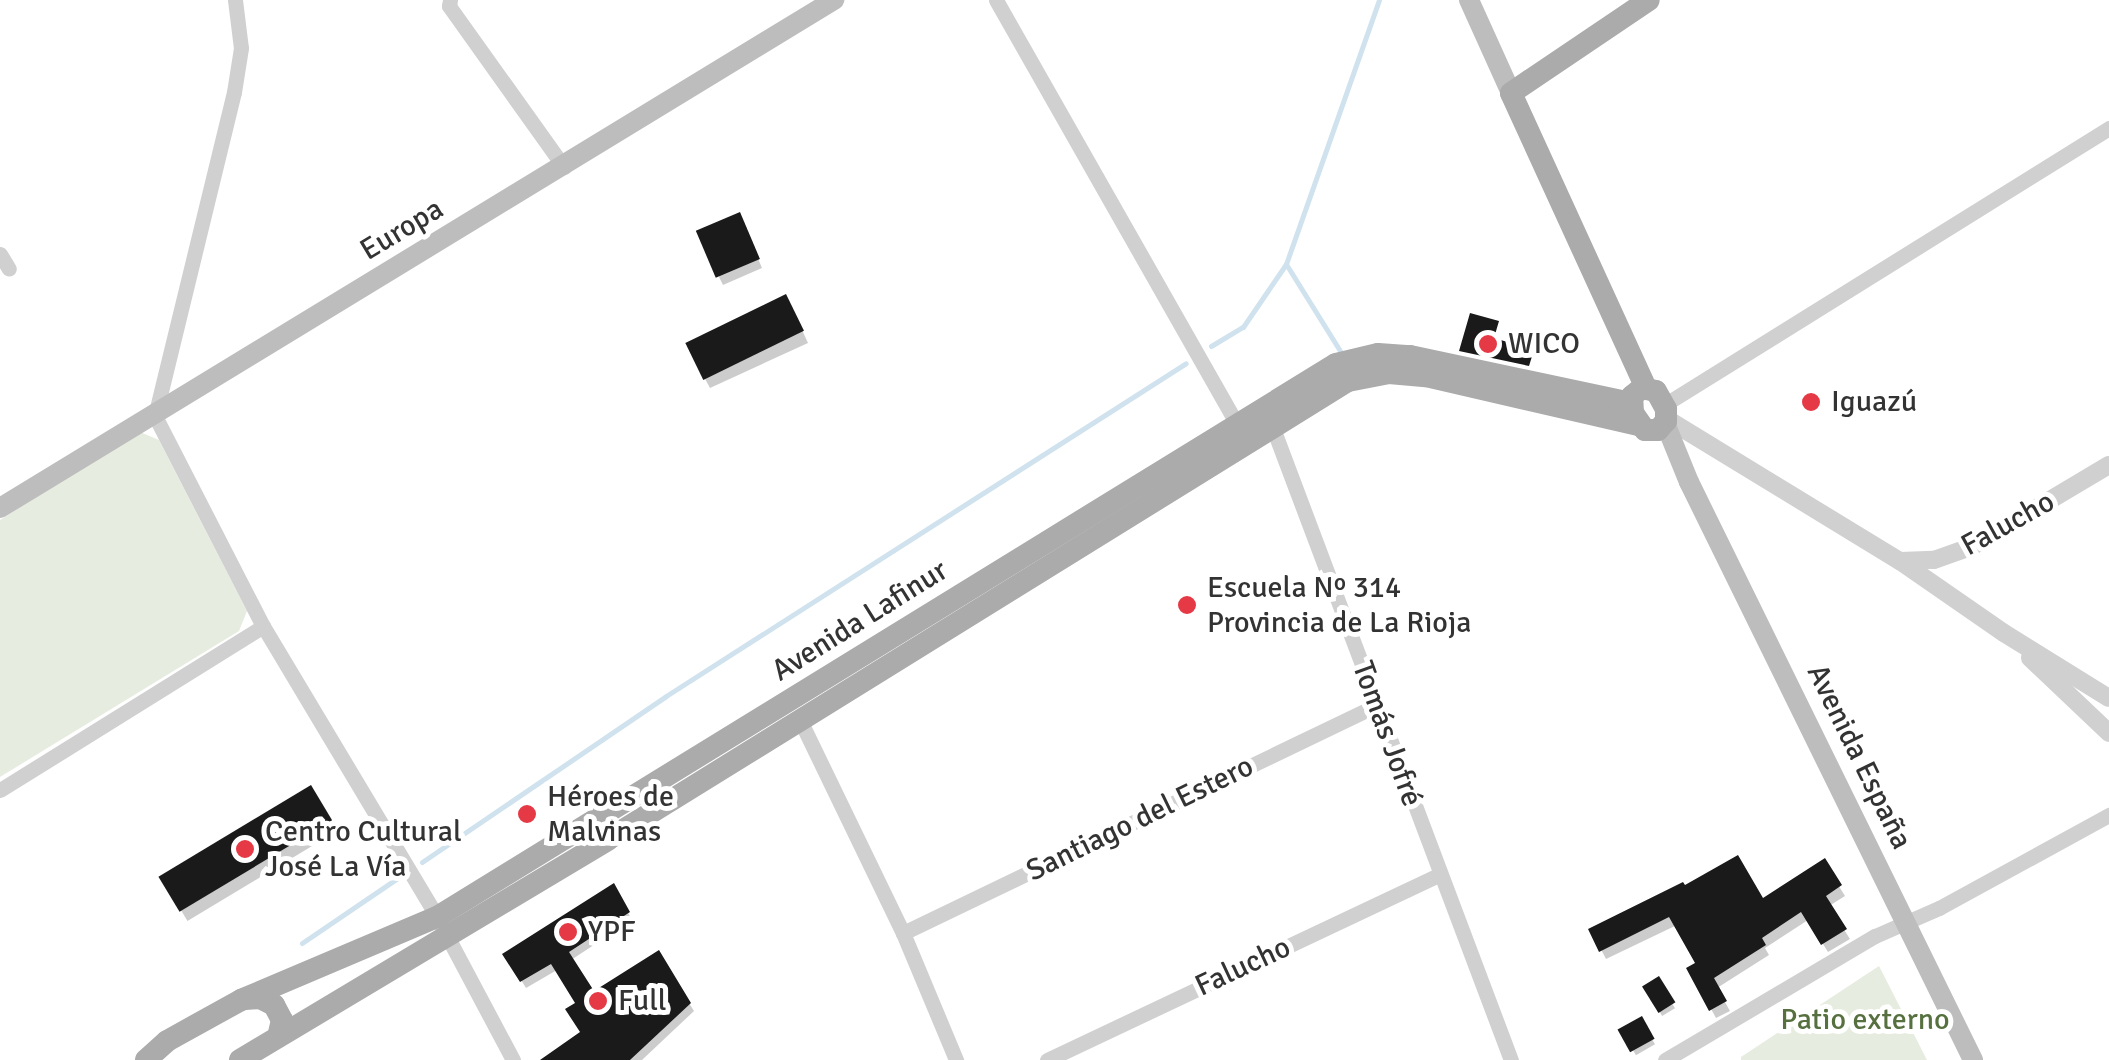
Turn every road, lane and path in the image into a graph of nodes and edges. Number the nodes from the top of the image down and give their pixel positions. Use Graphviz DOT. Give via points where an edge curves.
graph roads {
  1 [pos="235,0"];
  2 [pos="450,0"];
  3 [pos="834,0"];
  4 [pos="996,0"];
  5 [pos="1469,0"];
  6 [pos="1649,0"];
  7 [pos="1511,93"];
  8 [pos="2109,128"];
  9 [pos="564,167"];
  10 [pos="0,254"];
  11 [pos="9,269"];
  12 [pos="1652,413"];
  13 [pos="155,416"];
  14 [pos="1268,418"];
  15 [pos="1238,424"];
  16 [pos="2109,465"];
  17 [pos="0,508"];
  18 [pos="1900,560"];
  19 [pos="263,626"];
  20 [pos="2004,633"];
  21 [pos="2109,698"];
  22 [pos="1377,705"];
  23 [pos="800,720"];
  24 [pos="2109,733"];
  25 [pos="0,790"];
  26 [pos="2109,815"];
  27 [pos="1439,875"];
  28 [pos="1906,923"];
  29 [pos="442,926"];
  30 [pos="903,933"];
  31 [pos="241,1000"];
  32 [pos="180,1034"];
  33 [pos="278,1036"];
  34 [pos="146,1060"];
  35 [pos="164,1060"];
  36 [pos="240,1060"];
  37 [pos="513,1060"];
  38 [pos="956,1060"];
  39 [pos="1048,1060"];
  40 [pos="1511,1060"];
  41 [pos="1665,1060"];
  42 [pos="1973,1060"];
  1 -- 13 [label="street" via="240,48 234,92"];
  2 -- 9 [label="street"];
  3 -- 9 [label="main road, Europa"];
  4 -- 15 [label="street"];
  5 -- 7 [label="main road, Avenida España"];
  6 -- 7 [label="main road"];
  7 -- 12 [label="main road, Avenida España"];
  8 -- 12 [label="street"];
  9 -- 13 [label="main road, Europa"];
  10 -- 11 [label="street"];
  12 -- 14 [label="main road, Avenida Lafinur" via="1389,374 1348,381"];
  12 -- 18 [label="street"];
  12 -- 28 [label="main road, Avenida España"];
  13 -- 17 [label="main road, Europa"];
  13 -- 19 [label="street"];
  14 -- 15 [label="main road, Avenida Lafinur"];
  14 -- 22 [label="street, Tomás Jofré"];
  14 -- 23 [label="main road, Avenida Lafinur"];
  15 -- 29 [label="main road, Avenida Lafinur"];
  16 -- 18 [label="street, Falucho" via="1974,546 1934,560"];
  18 -- 20 [label="street"];
  19 -- 25 [label="street"];
  19 -- 29 [label="street"];
  20 -- 21 [label="street"];
  20 -- 24 [label="street"];
  22 -- 27 [label="street, Tomás Jofré"];
  22 -- 30 [label="street, Santiago del Estero"];
  23 -- 29 [label="main road, Avenida Lafinur"];
  23 -- 30 [label="street"];
  26 -- 28 [label="street"];
  27 -- 39 [label="street, Falucho"];
  27 -- 40 [label="street, Tomás Jofré"];
  28 -- 41 [label="street"];
  28 -- 42 [label="main road, Avenida España"];
  29 -- 31 [label="main road, Avenida Lafinur"];
  29 -- 33 [label="main road, Avenida Lafinur"];
  29 -- 37 [label="street"];
  30 -- 38 [label="street"];
  31 -- 32 [label="main road, Avenida Lafinur"];
  31 -- 33 [label="main road" via="256,997 274,1005 282,1020"];
  32 -- 34 [label="main road, Avenida Lafinur"];
  32 -- 35 [label="main road"];
  33 -- 36 [label="main road, Avenida Lafinur"];
}
